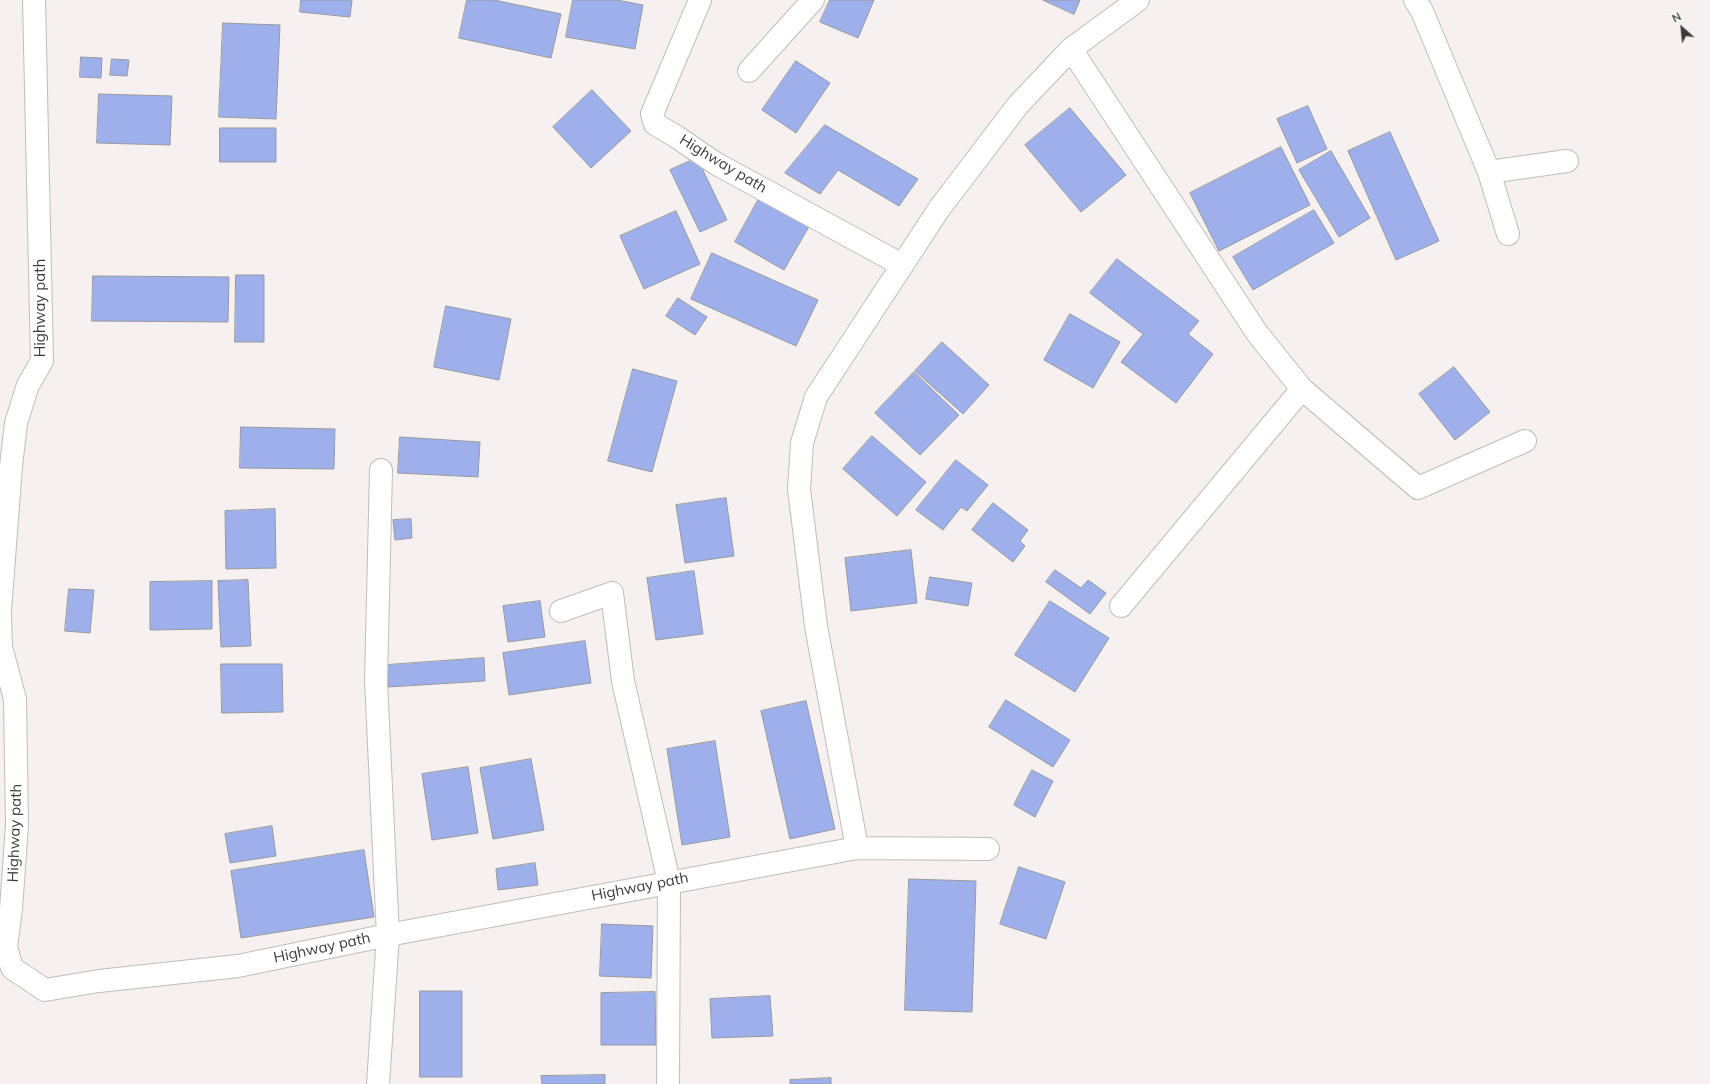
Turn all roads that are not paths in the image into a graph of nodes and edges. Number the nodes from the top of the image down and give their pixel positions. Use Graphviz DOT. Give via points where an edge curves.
graph roads {
  1 [pos="34,0"];
  2 [pos="812,0"];
  3 [pos="1138,0"];
  4 [pos="1415,0"];
  5 [pos="699,3"];
  6 [pos="1071,49"];
  7 [pos="749,71"];
  8 [pos="1567,161"];
  9 [pos="1489,172"];
  10 [pos="1508,234"];
  11 [pos="902,265"];
  12 [pos="1302,389"];
  13 [pos="1526,441"];
  14 [pos="381,470"];
  15 [pos="1121,606"];
  16 [pos="0,611"];
  17 [pos="561,611"];
  18 [pos="0,616"];
  19 [pos="857,848"];
  20 [pos="988,849"];
  21 [pos="669,882"];
  22 [pos="388,935"];
  23 [pos="378,1084"];
  24 [pos="668,1084"];
  1 -- 16 [label="street, Highway path" via="42,361 28,385 16,423"];
  2 -- 7 [label="street"];
  3 -- 6 [label="street"];
  4 -- 9 [label="street" via="1422,11"];
  5 -- 11 [label="street, Highway path" via="652,114 655,124 715,162"];
  6 -- 11 [label="street" via="1018,105 939,210"];
  6 -- 12 [label="street" via="1257,333"];
  8 -- 9 [label="street"];
  9 -- 10 [label="street"];
  11 -- 19 [label="street" via="816,397 802,443 799,489 816,626"];
  12 -- 13 [label="street" via="1418,488"];
  12 -- 15 [label="street"];
  14 -- 22 [label="street" via="376,681"];
  17 -- 21 [label="street" via="612,593 623,681"];
  18 -- 22 [label="street, Highway path" via="1,647 15,699 17,825 12,909 6,947 12,968 45,990 99,981 238,966"];
  19 -- 20 [label="street, Highway path"];
  19 -- 21 [label="street, Highway path"];
  21 -- 22 [label="street, Highway path"];
  21 -- 24 [label="street"];
  22 -- 23 [label="street"];
}
